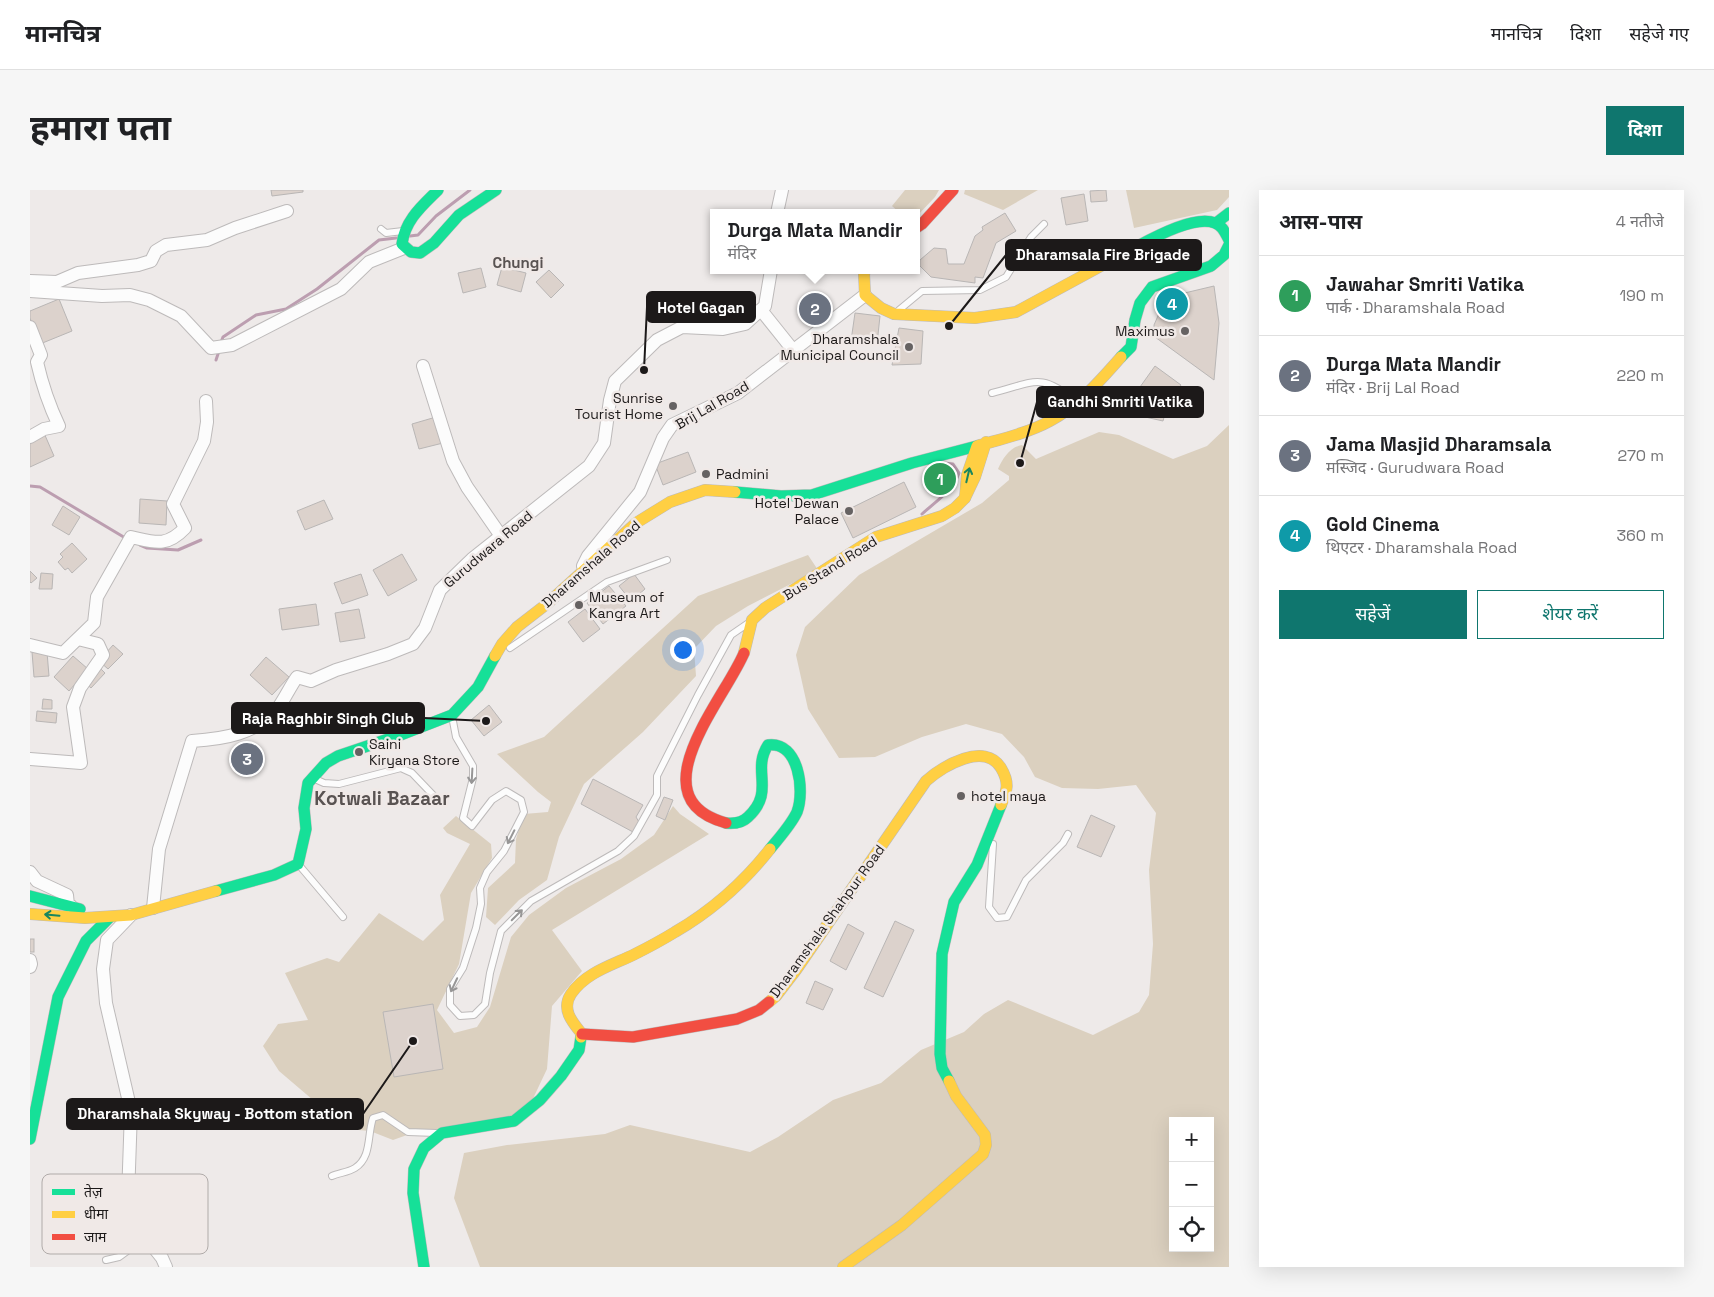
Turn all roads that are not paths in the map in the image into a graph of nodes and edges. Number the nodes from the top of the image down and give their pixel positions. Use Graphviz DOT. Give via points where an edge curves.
graph roads {
  1 [pos="438,190"];
  2 [pos="496,190"];
  3 [pos="782,190"];
  4 [pos="953,190"];
  5 [pos="778,209"];
  6 [pos="287,211"];
  7 [pos="1229,213"];
  8 [pos="1216,223"];
  9 [pos="1044,224"];
  10 [pos="920,225"];
  11 [pos="381,229"];
  12 [pos="403,240"];
  13 [pos="1229,240"];
  14 [pos="1229,245"];
  15 [pos="769,274"];
  16 [pos="864,274"];
  17 [pos="30,282"];
  18 [pos="30,291"];
  19 [pos="865,294"];
  20 [pos="761,310"];
  21 [pos="894,314"];
  22 [pos="30,328"];
  23 [pos="793,350"];
  24 [pos="33,364"];
  25 [pos="423,366"];
  26 [pos="992,393"];
  27 [pos="206,401"];
  28 [pos="1077,403"];
  29 [pos="30,437"];
  30 [pos="982,444"];
  31 [pos="501,536"];
  32 [pos="666,560"];
  33 [pos="580,572"];
  34 [pos="752,620"];
  35 [pos="78,639"];
  36 [pos="30,644"];
  37 [pos="510,648"];
  38 [pos="452,715"];
  39 [pos="30,758"];
  40 [pos="312,778"];
  41 [pos="434,796"];
  42 [pos="994,825"];
  43 [pos="1068,834"];
  44 [pos="298,864"];
  45 [pos="30,872"];
  46 [pos="30,896"];
  47 [pos="71,906"];
  48 [pos="152,908"];
  49 [pos="30,914"];
  50 [pos="131,915"];
  51 [pos="110,917"];
  52 [pos="343,917"];
  53 [pos="30,960"];
  54 [pos="30,967"];
  55 [pos="582,1034"];
  56 [pos="442,1134"];
  57 [pos="30,1139"];
  58 [pos="129,1174"];
  59 [pos="332,1176"];
  60 [pos="123,1254"];
  61 [pos="159,1254"];
  62 [pos="106,1260"];
  63 [pos="166,1267"];
  64 [pos="424,1267"];
  65 [pos="843,1267"];
  1 -- 12 [label="main road" via="410,218"];
  2 -- 12 [label="main road" via="460,215 434,244 420,253 411,252"];
  3 -- 5 [label="street"];
  4 -- 10 [label="main road"];
  6 -- 17 [label="street" via="208,240 166,245 156,251 151,261 138,265 78,273 57,282"];
  7 -- 8 [label="main road"];
  8 -- 13 [label="main road" via="1223,228"];
  8 -- 21 [label="main road" via="1185,224 1016,312 975,318"];
  9 -- 21 [label="lane" via="1031,237 1006,276 980,290 922,291"];
  11 -- 12 [label="lane"];
  12 -- 18 [label="street" via="369,262 341,289 232,345 211,348 181,316 149,300 130,295"];
  14 -- 28 [label="main road, Dharamshala Road" via="1224,255 1210,266 1152,287 1140,304 1131,347"];
  15 -- 20 [label="street" via="765,306"];
  16 -- 19 [label="main road"];
  19 -- 21 [label="main road"];
  19 -- 23 [label="street, Brij Lal Road"];
  20 -- 23 [label="street"];
  20 -- 31 [label="street, Gurudwara Road" via="745,324 723,329 682,327 657,340 615,381 604,443 589,466"];
  22 -- 24 [label="street" via="41,355"];
  23 -- 33 [label="street, Brij Lal Road" via="738,393 672,426 662,438 640,492 588,556"];
  24 -- 29 [label="street" via="58,426"];
  25 -- 31 [label="street" via="453,461"];
  26 -- 28 [label="lane" via="1035,381 1046,382 1063,390"];
  27 -- 35 [label="street" via="204,441 173,504 185,528 177,537 160,544 131,537 97,597 94,623"];
  28 -- 30 [label="main road, Dharamshala Road" via="1049,422"];
  30 -- 33 [label="main road, Dharamshala Road" via="812,495 705,490 670,502 636,523"];
  30 -- 34 [label="main road, Bus Stand Road" via="975,476 965,498 955,508 942,516 876,538 765,608"];
  31 -- 48 [label="street, Gurudwara Road" via="440,590 425,628 413,644 311,680 296,677 277,708 263,723 218,740 192,741 159,849"];
  32 -- 37 [label="lane" via="607,582"];
  33 -- 38 [label="main road, Dharamshala Road" via="502,644 478,687"];
  38 -- 34 [label="lane, one-way" via="456,737 473,766 463,818 472,826 492,800 506,791 521,800 524,812 480,888 481,904 476,928 463,968 450,989 450,1005 460,1016 474,1015 485,1004 501,931 531,901 618,851 634,836 657,795 657,776 698,695 731,635"];
  34 -- 55 [label="main road" via="748,640 734,674 711,710 689,758 684,784 690,801 697,808 720,821 739,823 755,811 763,799 762,755 768,745 775,744 787,750 798,769 800,784 796,813 750,872 702,914 644,950 601,969 582,982 571,995 567,1007 570,1019"];
  35 -- 36 [label="street" via="63,653"];
  35 -- 39 [label="street" via="98,644 103,655 80,688 73,707 81,763"];
  38 -- 40 [label="main road" via="338,756"];
  40 -- 41 [label="lane" via="324,784 338,784 401,768 412,773"];
  40 -- 44 [label="main road" via="308,783 304,808 306,829"];
  42 -- 43 [label="lane" via="990,907 997,918 1007,917 1026,880"];
  42 -- 55 [label="main road, Dharamshala Shahpur Road" via="1006,793 1007,778 1002,769 984,755 947,766 926,781 796,970 776,996 760,1010 737,1019 633,1037"];
  42 -- 65 [label="main road, Dharamshala Shahpur Road" via="977,865 954,902 942,954 940,1009 942,1068 956,1096 985,1135 983,1154 902,1225"];
  44 -- 48 [label="main road" via="274,875"];
  44 -- 52 [label="lane"];
  45 -- 47 [label="street" via="37,881 67,895"];
  46 -- 47 [label="main road"];
  47 -- 51 [label="main road"];
  48 -- 50 [label="main road"];
  51 -- 49 [label="main road, one-way"];
  50 -- 51 [label="main road"];
  50 -- 58 [label="street" via="107,940 103,969 106,1004 131,1111"];
  51 -- 57 [label="main road" via="86,941 58,997"];
  53 -- 54 [label="street"];
  55 -- 56 [label="main road" via="579,1050 560,1076 540,1100 514,1121"];
  56 -- 59 [label="lane" via="408,1132 383,1115 373,1118 368,1152 355,1168"];
  56 -- 64 [label="main road" via="424,1148 414,1169 413,1193"];
  60 -- 62 [label="lane"];
  61 -- 63 [label="street"];
}
